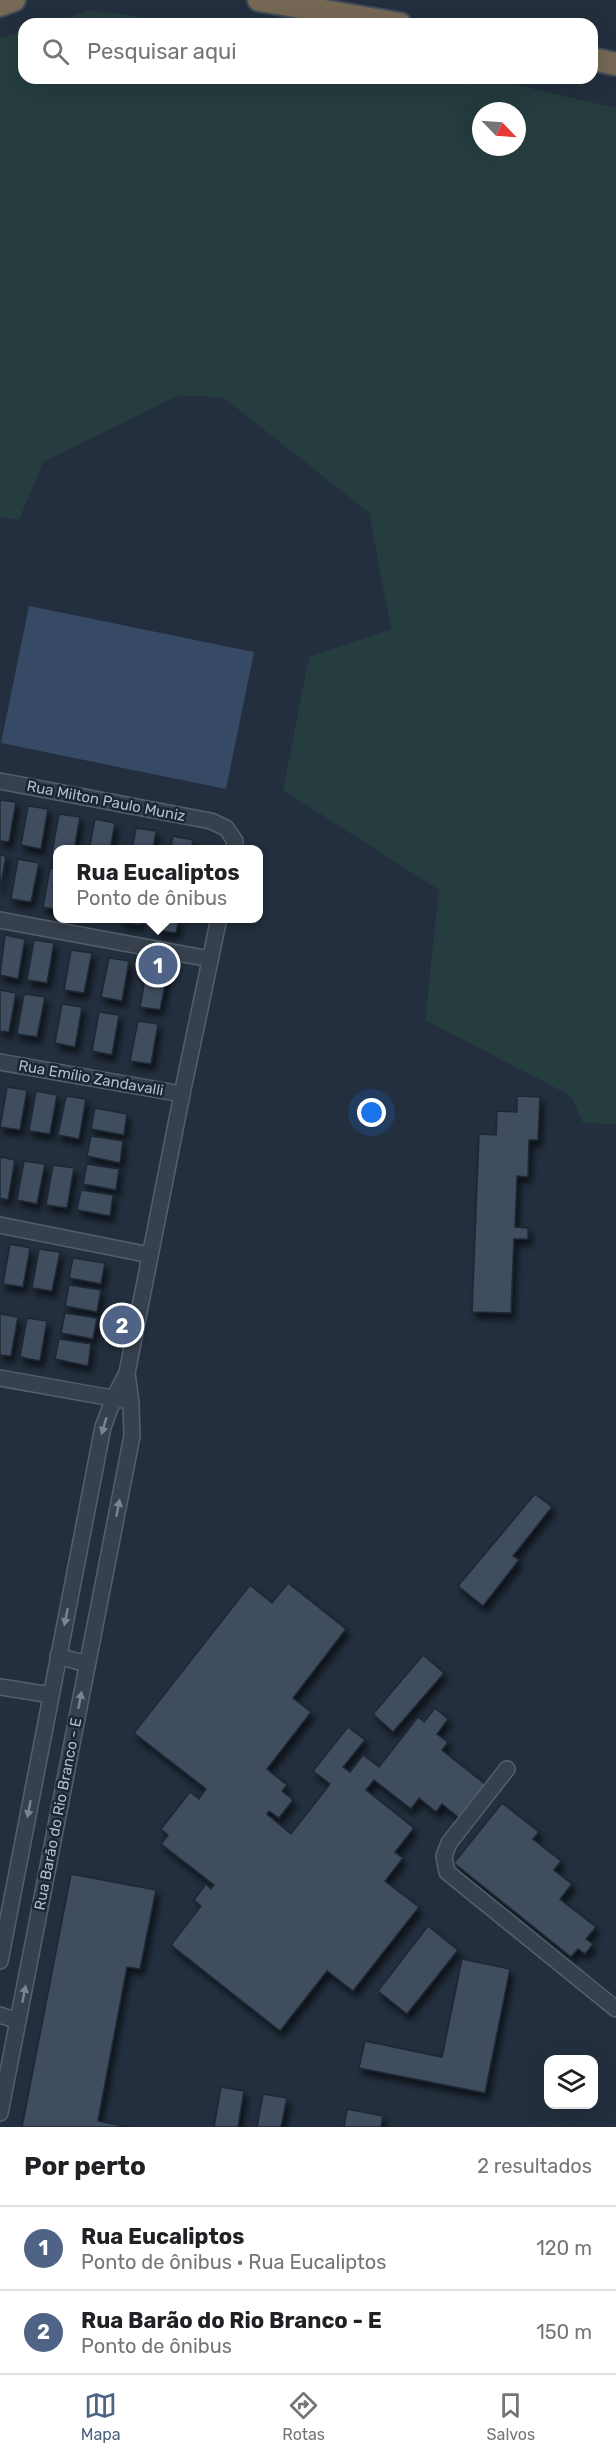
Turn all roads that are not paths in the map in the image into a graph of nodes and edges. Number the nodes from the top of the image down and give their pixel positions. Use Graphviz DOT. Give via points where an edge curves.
graph roads {
  1 [pos="14,0"];
  2 [pos="259,0"];
  3 [pos="0,4"];
  4 [pos="365,18"];
  5 [pos="598,60"];
  6 [pos="616,64"];
  7 [pos="0,781"];
  8 [pos="234,845"];
  9 [pos="0,920"];
  10 [pos="218,923"];
  11 [pos="210,959"];
  12 [pos="0,1062"];
  13 [pos="182,1094"];
  14 [pos="0,1225"];
  15 [pos="150,1255"];
  16 [pos="127,1372"];
  17 [pos="0,1378"];
  18 [pos="114,1398"];
  19 [pos="131,1403"];
  20 [pos="58,1656"];
  21 [pos="87,1664"];
  22 [pos="0,1687"];
  23 [pos="51,1695"];
  24 [pos="507,1769"];
  25 [pos="0,1960"];
  26 [pos="616,2009"];
  27 [pos="0,2015"];
  28 [pos="18,2021"];
  29 [pos="0,2113"];
  1 -- 3 [label="highway"];
  2 -- 4 [label="highway"];
  5 -- 6 [label="highway"];
  7 -- 8 [label="street, Rua Milton Paulo Muniz" via="211,821 226,828"];
  9 -- 11 [label="street"];
  10 -- 11 [label="street, Rua Barão do Rio Branco - E"];
  11 -- 13 [label="street, Rua Barão do Rio Branco - E"];
  12 -- 13 [label="street, Rua Emílio Zandavalli"];
  13 -- 15 [label="street, Rua Barão do Rio Branco - E"];
  14 -- 15 [label="street"];
  15 -- 16 [label="street, Rua Barão do Rio Branco - E"];
  16 -- 18 [label="street, Rua Barão do Rio Branco - E"];
  16 -- 19 [label="street, Rua Barão do Rio Branco - E"];
  17 -- 18 [label="street"];
  18 -- 19 [label="street"];
  18 -- 20 [label="street, Rua Barão do Rio Branco - E, one-way" via="103,1427"];
  21 -- 19 [label="street, Rua Barão do Rio Branco - E, one-way" via="132,1436"];
  20 -- 21 [label="street"];
  20 -- 23 [label="street, Rua Barão do Rio Branco - E"];
  28 -- 21 [label="street, Rua Barão do Rio Branco - E, one-way"];
  22 -- 23 [label="street"];
  23 -- 25 [label="street, Rua Barão do Rio Branco - E, one-way"];
  24 -- 26 [label="street" via="449,1843 444,1857 447,1872"];
  27 -- 28 [label="street"];
  28 -- 29 [label="street, Rua Barão do Rio Branco - E"];
}
